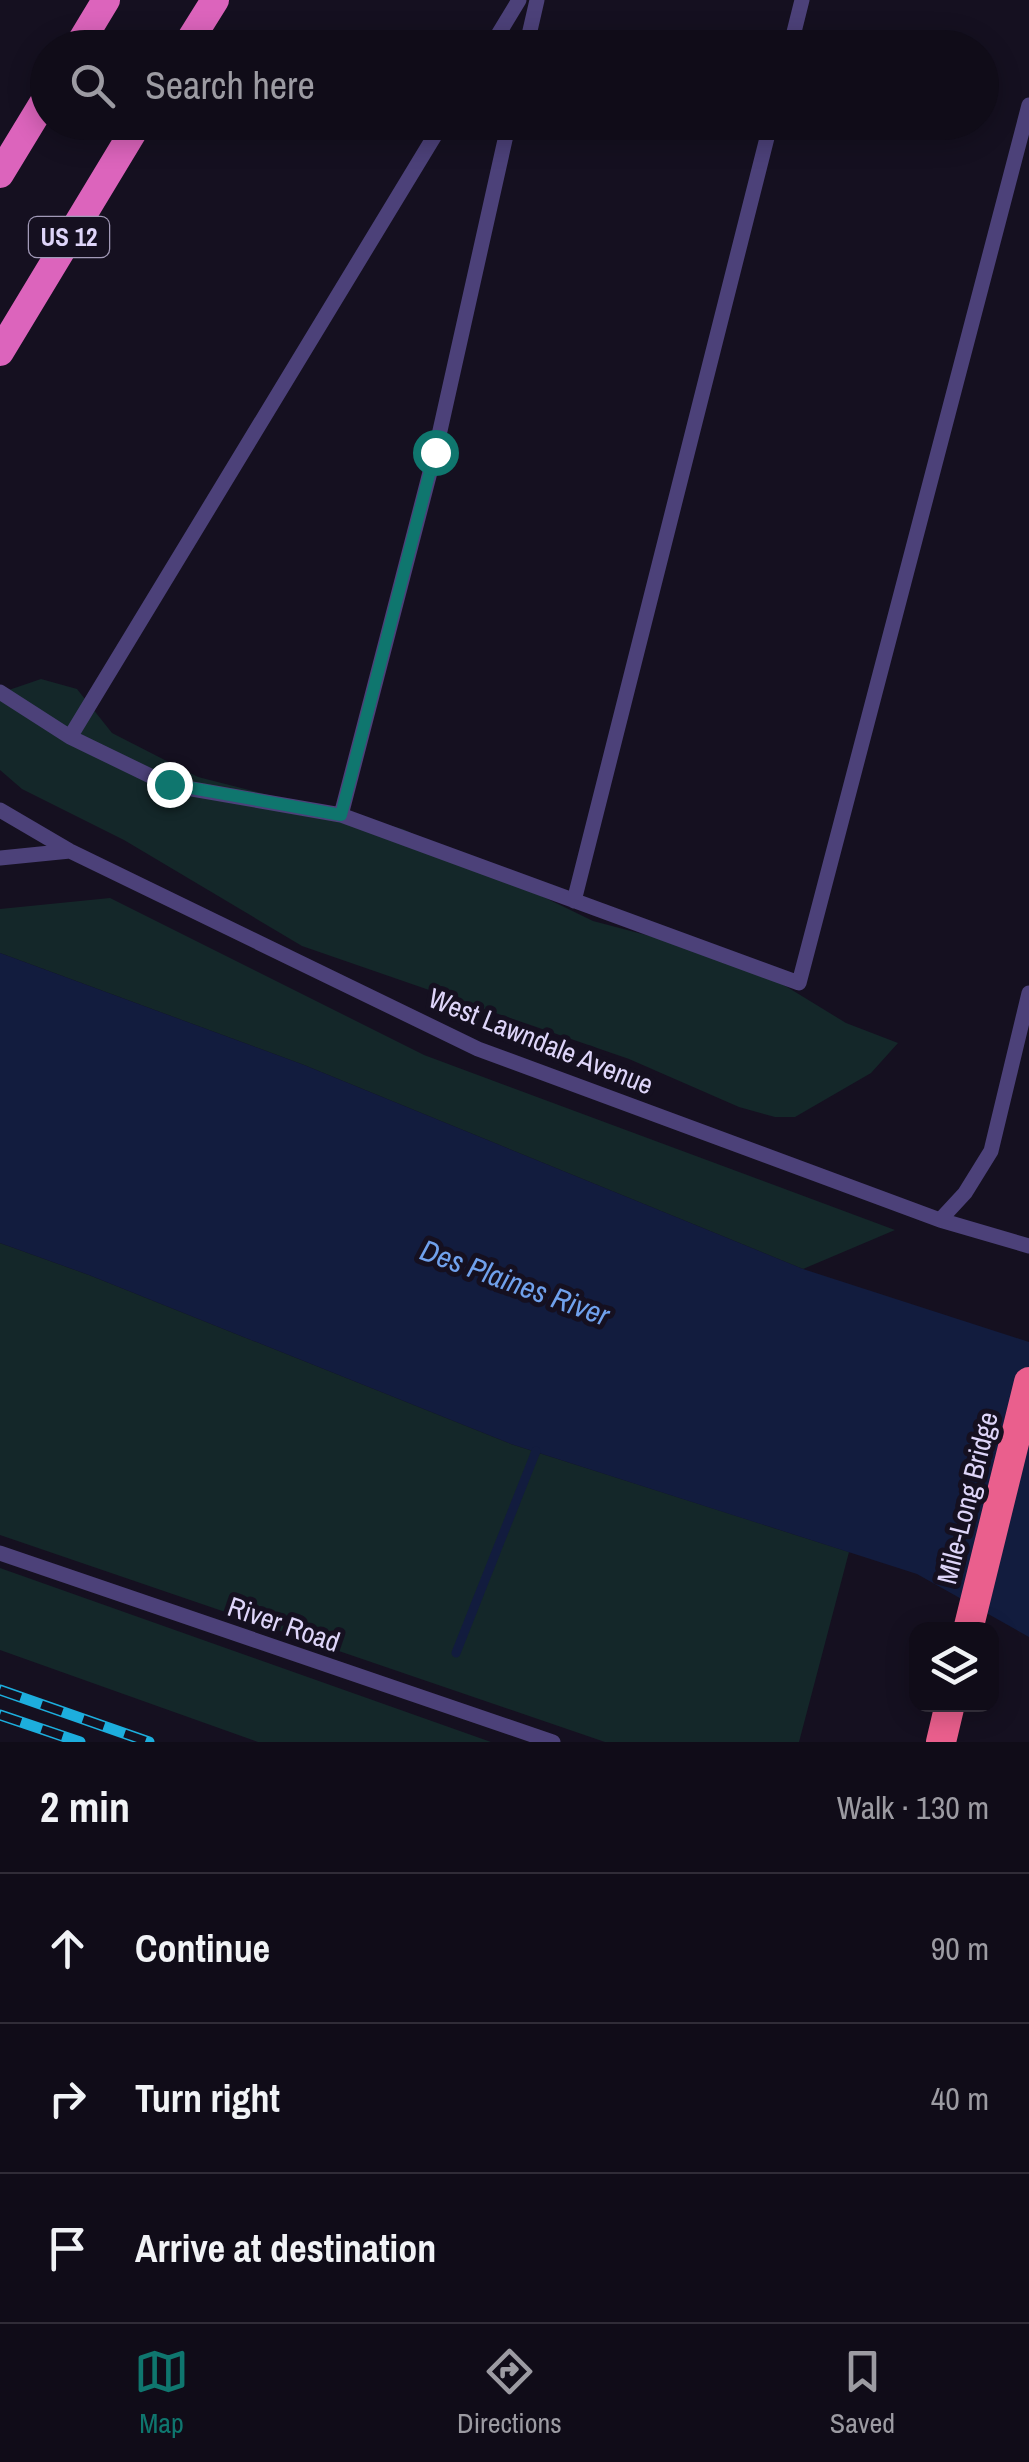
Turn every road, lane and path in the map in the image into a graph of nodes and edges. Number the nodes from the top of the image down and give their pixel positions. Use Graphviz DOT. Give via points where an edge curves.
graph roads {
  1 [pos="106,0"];
  2 [pos="215,0"];
  3 [pos="519,0"];
  4 [pos="537,0"];
  5 [pos="802,0"];
  6 [pos="87,30"];
  7 [pos="196,30"];
  8 [pos="501,30"];
  9 [pos="530,30"];
  10 [pos="794,30"];
  11 [pos="1029,105"];
  12 [pos="30,125"];
  13 [pos="128,140"];
  14 [pos="432,140"];
  15 [pos="506,140"];
  16 [pos="766,140"];
  17 [pos="0,174"];
  18 [pos="0,352"];
  19 [pos="0,692"];
  20 [pos="70,736"];
  21 [pos="0,810"];
  22 [pos="341,815"];
  23 [pos="70,851"];
  24 [pos="0,858"];
  25 [pos="574,900"];
  26 [pos="1029,993"];
  27 [pos="940,1220"];
  28 [pos="1029,1246"];
  29 [pos="1029,1382"];
  30 [pos="0,1553"];
  31 [pos="970,1622"];
  32 [pos="948,1712"];
  33 [pos="553,1742"];
  34 [pos="941,1742"];
  1 -- 6 [label="highway"];
  2 -- 7 [label="highway"];
  3 -- 8 [label="lane"];
  4 -- 9 [label="lane"];
  5 -- 10 [label="lane"];
  11 -- 25 [label="lane" via="799,983"];
  12 -- 17 [label="highway"];
  13 -- 18 [label="highway, US 12"];
  14 -- 20 [label="lane"];
  15 -- 22 [label="lane" via="435,452"];
  16 -- 25 [label="lane"];
  19 -- 20 [label="lane"];
  20 -- 22 [label="lane" via="169,784"];
  21 -- 23 [label="lane, West Lawndale Avenue"];
  22 -- 25 [label="lane"];
  23 -- 24 [label="lane"];
  23 -- 27 [label="lane, West Lawndale Avenue" via="478,1049"];
  26 -- 27 [label="lane" via="991,1151"];
  27 -- 28 [label="lane, West Lawndale Avenue"];
  29 -- 31 [label="highway, Mile-Long Bridge"];
  30 -- 33 [label="lane, River Road"];
  32 -- 34 [label="highway"];
}
